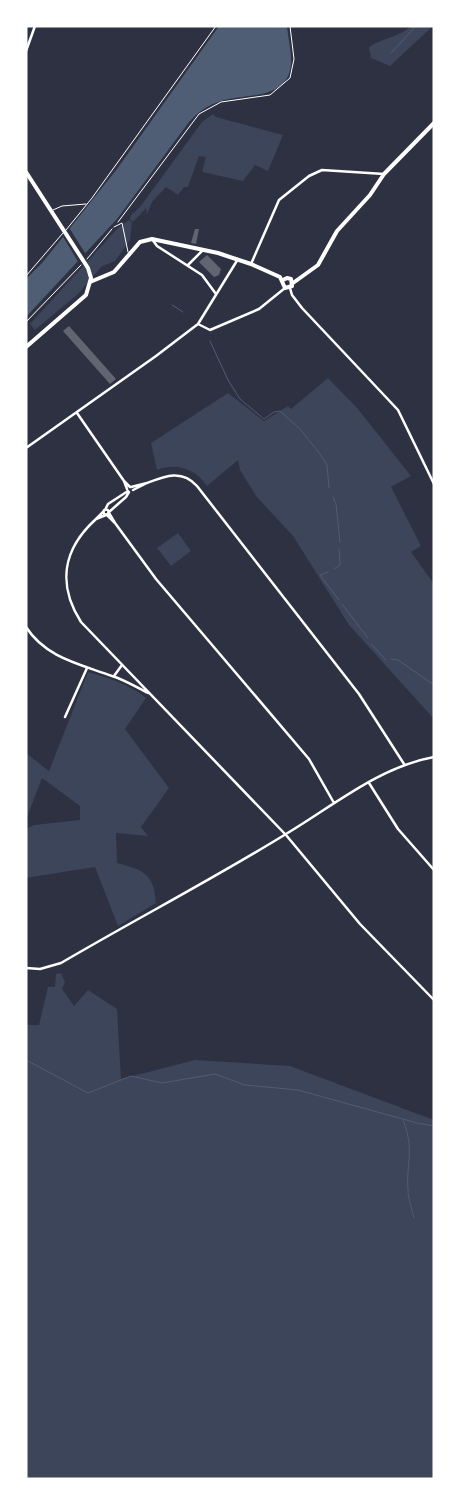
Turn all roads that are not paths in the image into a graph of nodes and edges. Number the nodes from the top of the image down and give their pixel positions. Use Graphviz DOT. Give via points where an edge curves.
graph roads {
  1 [pos="35,26"];
  2 [pos="216,26"];
  3 [pos="26,51"];
  4 [pos="434,123"];
  5 [pos="26,172"];
  6 [pos="384,174"];
  7 [pos="86,204"];
  8 [pos="51,210"];
  9 [pos="114,227"];
  10 [pos="152,239"];
  11 [pos="203,250"];
  12 [pos="130,254"];
  13 [pos="238,259"];
  14 [pos="251,264"];
  15 [pos="188,265"];
  16 [pos="302,275"];
  17 [pos="26,276"];
  18 [pos="289,278"];
  19 [pos="283,280"];
  20 [pos="90,282"];
  21 [pos="293,283"];
  22 [pos="288,288"];
  23 [pos="216,294"];
  24 [pos="198,324"];
  25 [pos="26,347"];
  26 [pos="77,413"];
  27 [pos="26,448"];
  28 [pos="434,484"];
  29 [pos="130,489"];
  30 [pos="106,513"];
  31 [pos="26,627"];
  32 [pos="122,665"];
  33 [pos="87,668"];
  34 [pos="114,676"];
  35 [pos="149,694"];
  36 [pos="65,717"];
  37 [pos="434,757"];
  38 [pos="404,764"];
  39 [pos="369,783"];
  40 [pos="334,803"];
  41 [pos="286,835"];
  42 [pos="434,870"];
  43 [pos="26,968"];
  44 [pos="434,1000"];
  1 -- 3 [label="street"];
  2 -- 7 [label="lane"];
  4 -- 6 [label="street"];
  5 -- 8 [label="street"];
  6 -- 14 [label="street" via="322,170 309,176 279,200"];
  6 -- 16 [label="street" via="337,232 318,265"];
  7 -- 8 [label="lane"];
  7 -- 17 [label="lane"];
  8 -- 20 [label="street" via="88,268"];
  9 -- 12 [label="lane" via="122,223"];
  10 -- 11 [label="street"];
  10 -- 12 [label="street" via="140,242"];
  10 -- 15 [label="street" via="157,246"];
  11 -- 13 [label="street"];
  11 -- 15 [label="street"];
  12 -- 20 [label="street" via="114,272"];
  13 -- 14 [label="street"];
  13 -- 23 [label="street"];
  14 -- 19 [label="street"];
  15 -- 23 [label="street" via="202,275"];
  16 -- 18 [label="street"];
  16 -- 21 [label="street"];
  18 -- 19 [label="street"];
  18 -- 21 [label="street"];
  19 -- 22 [label="street"];
  20 -- 25 [label="street" via="86,296"];
  21 -- 22 [label="street"];
  22 -- 24 [label="street" via="259,309 210,330"];
  22 -- 28 [label="street" via="302,308 398,410"];
  23 -- 24 [label="street"];
  24 -- 26 [label="street"];
  26 -- 27 [label="street"];
  26 -- 29 [label="street"];
  29 -- 30 [label="street" via="126,497"];
  29 -- 30 [label="street" via="108,504"];
  29 -- 38 [label="street" via="162,476 175,475 188,478 197,486 360,694"];
  30 -- 32 [label="street" via="79,536 72,548 66,577 74,611"];
  30 -- 40 [label="street" via="156,579 309,759"];
  31 -- 33 [label="street" via="45,648 60,658"];
  32 -- 34 [label="street"];
  32 -- 35 [label="street"];
  33 -- 34 [label="street"];
  33 -- 36 [label="street"];
  34 -- 35 [label="street"];
  35 -- 41 [label="street"];
  37 -- 38 [label="street"];
  38 -- 39 [label="street"];
  39 -- 40 [label="street"];
  39 -- 42 [label="street" via="398,829"];
  40 -- 41 [label="street"];
  41 -- 43 [label="street" via="62,963 40,969"];
  41 -- 44 [label="street" via="360,924"];
}
